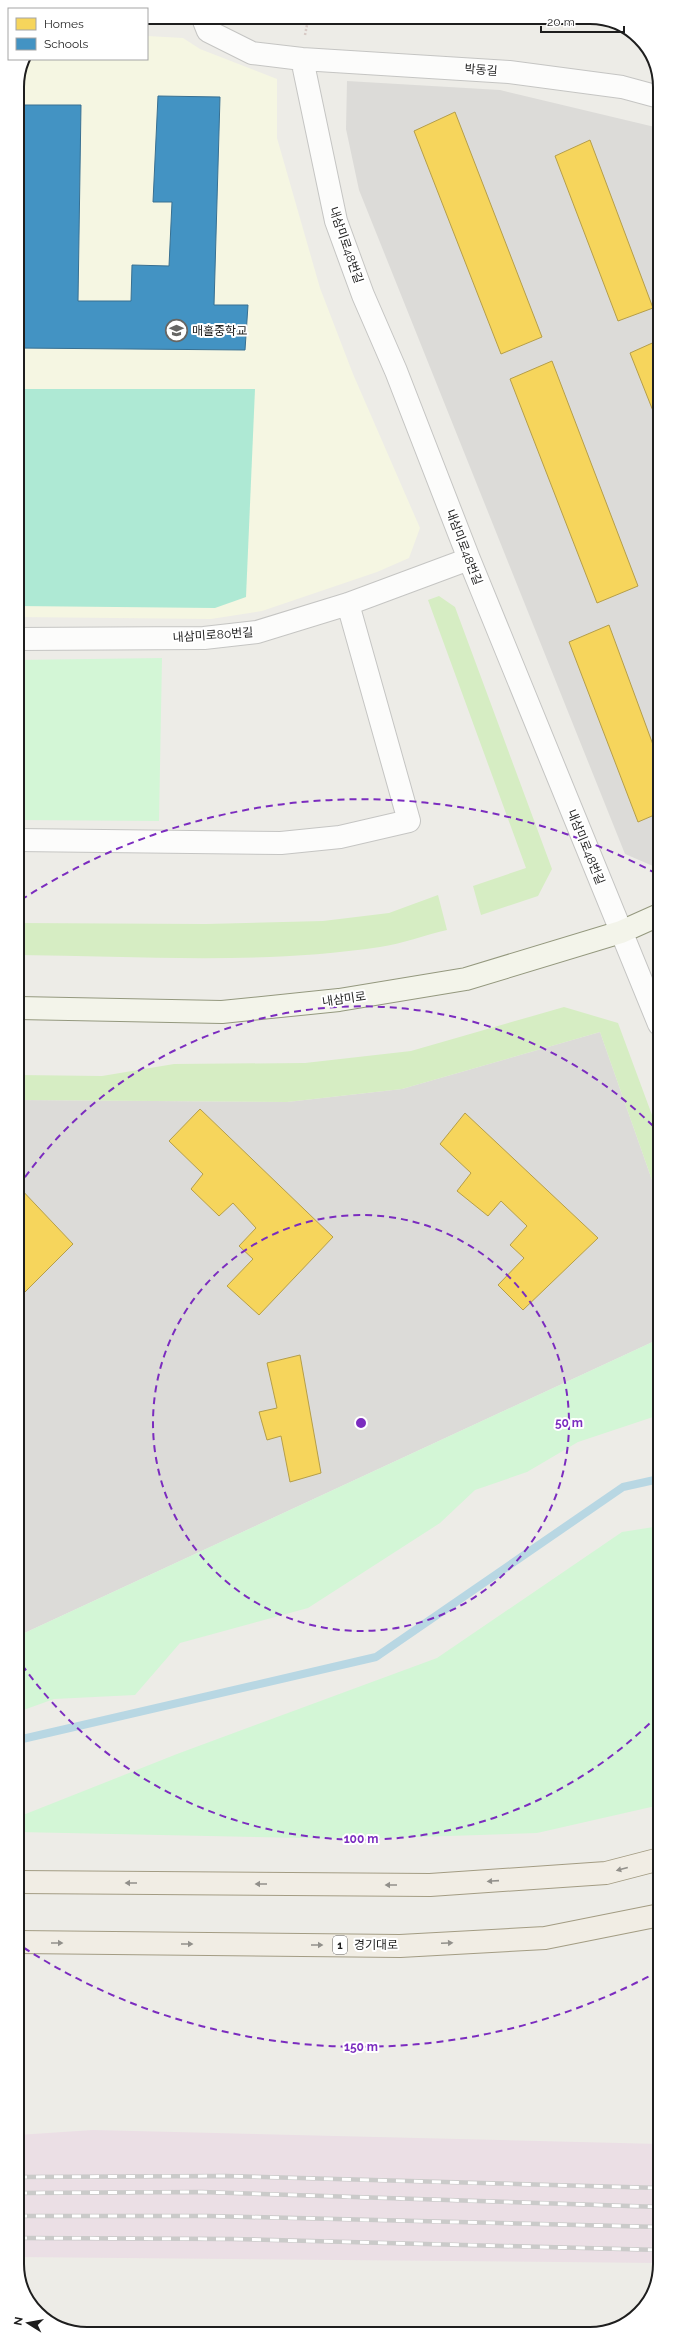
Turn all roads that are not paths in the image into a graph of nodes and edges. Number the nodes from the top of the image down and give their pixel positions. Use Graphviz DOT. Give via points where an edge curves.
graph roads {
  1 [pos="205,24"];
  2 [pos="302,59"];
  3 [pos="653,95"];
  4 [pos="469,559"];
  5 [pos="348,604"];
  6 [pos="24,639"];
  7 [pos="24,840"];
  8 [pos="653,919"];
  9 [pos="621,932"];
  10 [pos="24,1008"];
  11 [pos="653,1009"];
  12 [pos="653,1860"];
  13 [pos="24,1882"];
  14 [pos="653,1916"];
  15 [pos="24,1942"];
  1 -- 2 [label="street, 박동길" via="208,31 252,53"];
  2 -- 3 [label="street, 박동길" via="509,72 622,87"];
  2 -- 4 [label="street, 내삼미로48번길" via="336,221"];
  4 -- 5 [label="street, 내삼미로80번길"];
  4 -- 9 [label="street, 내삼미로48번길"];
  5 -- 6 [label="street, 내삼미로80번길" via="256,632 211,638"];
  5 -- 7 [label="street" via="409,821 340,837 281,843"];
  8 -- 9 [label="street, 내삼미로"];
  9 -- 10 [label="street, 내삼미로" via="466,979 339,1000 222,1012"];
  9 -- 11 [label="street, 내삼미로48번길"];
  12 -- 13 [label="main road, one-way" via="606,1873 430,1885"];
  15 -- 14 [label="main road, 경기대로 / 1, one-way" via="400,1946 545,1938"];
}
